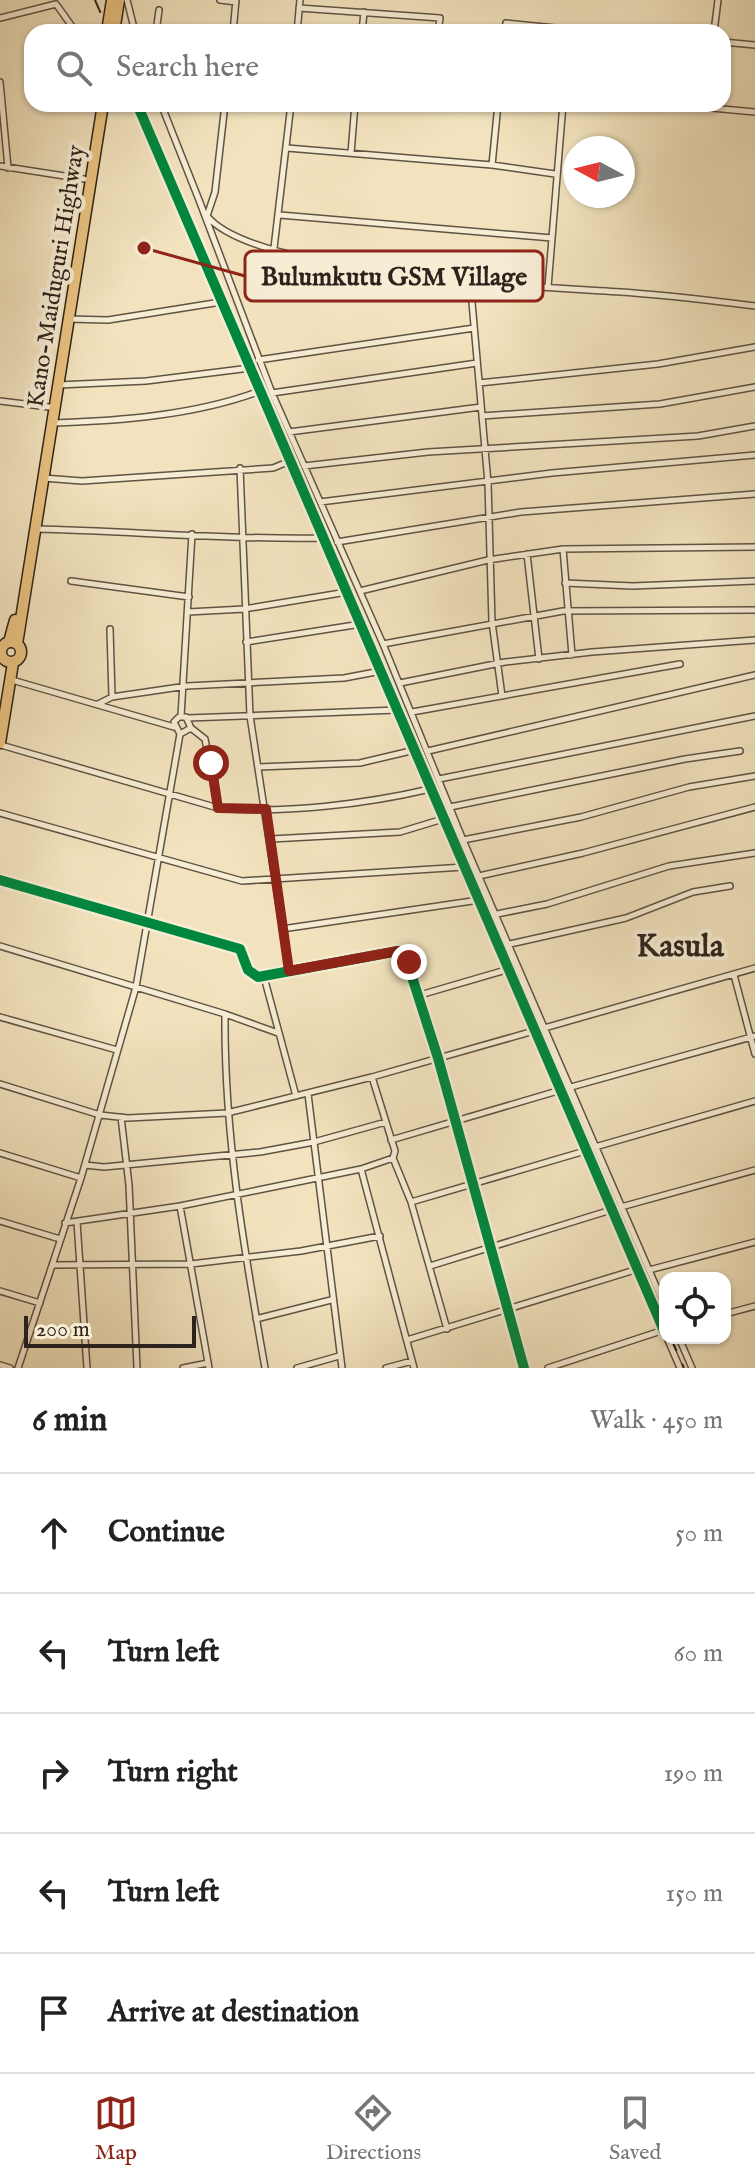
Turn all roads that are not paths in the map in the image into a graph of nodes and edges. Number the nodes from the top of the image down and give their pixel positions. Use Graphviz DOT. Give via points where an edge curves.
graph roads {
  1 [pos="112,0"];
  2 [pos="119,0"];
  3 [pos="127,0"];
  4 [pos="220,0"];
  5 [pos="300,0"];
  6 [pos="718,0"];
  7 [pos="236,1"];
  8 [pos="299,8"];
  9 [pos="159,10"];
  10 [pos="364,12"];
  11 [pos="0,18"];
  12 [pos="70,24"];
  13 [pos="108,24"];
  14 [pos="115,24"];
  15 [pos="133,24"];
  16 [pos="157,24"];
  17 [pos="234,24"];
  18 [pos="298,24"];
  19 [pos="363,24"];
  20 [pos="439,24"];
  21 [pos="715,24"];
  22 [pos="731,43"];
  23 [pos="755,45"];
  24 [pos="0,82"];
  25 [pos="731,109"];
  26 [pos="95,112"];
  27 [pos="102,112"];
  28 [pos="140,112"];
  29 [pos="164,112"];
  30 [pos="224,112"];
  31 [pos="290,112"];
  32 [pos="354,112"];
  33 [pos="497,112"];
  34 [pos="562,112"];
  35 [pos="755,112"];
  36 [pos="287,148"];
  37 [pos="351,153"];
  38 [pos="492,165"];
  39 [pos="0,166"];
  40 [pos="8,168"];
  41 [pos="555,174"];
  42 [pos="84,179"];
  43 [pos="199,200"];
  44 [pos="280,215"];
  45 [pos="207,216"];
  46 [pos="552,238"];
  47 [pos="274,248"];
  48 [pos="470,280"];
  49 [pos="548,287"];
  50 [pos="221,302"];
  51 [pos="755,306"];
  52 [pos="67,319"];
  53 [pos="474,328"];
  54 [pos="755,347"];
  55 [pos="258,360"];
  56 [pos="477,363"];
  57 [pos="250,368"];
  58 [pos="479,383"];
  59 [pos="57,385"];
  60 [pos="755,387"];
  61 [pos="260,391"];
  62 [pos="272,393"];
  63 [pos="0,401"];
  64 [pos="49,407"];
  65 [pos="481,407"];
  66 [pos="482,416"];
  67 [pos="51,423"];
  68 [pos="755,426"];
  69 [pos="289,432"];
  70 [pos="485,451"];
  71 [pos="755,455"];
  72 [pos="290,461"];
  73 [pos="304,466"];
  74 [pos="240,468"];
  75 [pos="42,478"];
  76 [pos="488,483"];
  77 [pos="755,494"];
  78 [pos="36,498"];
  79 [pos="320,502"];
  80 [pos="489,516"];
  81 [pos="34,529"];
  82 [pos="192,534"];
  83 [pos="322,538"];
  84 [pos="243,540"];
  85 [pos="337,542"];
  86 [pos="755,547"];
  87 [pos="563,549"];
  88 [pos="527,554"];
  89 [pos="488,560"];
  90 [pos="71,581"];
  91 [pos="755,581"];
  92 [pos="565,583"];
  93 [pos="360,591"];
  94 [pos="347,592"];
  95 [pos="189,597"];
  96 [pos="244,609"];
  97 [pos="755,610"];
  98 [pos="567,611"];
  99 [pos="188,612"];
  100 [pos="534,614"];
  101 [pos="492,622"];
  102 [pos="361,624"];
  103 [pos="110,629"];
  104 [pos="755,640"];
  105 [pos="246,642"];
  106 [pos="383,644"];
  107 [pos="6,652"];
  108 [pos="572,655"];
  109 [pos="539,659"];
  110 [pos="495,664"];
  111 [pos="680,664"];
  112 [pos="381,671"];
  113 [pos="755,675"];
  114 [pos="11,680"];
  115 [pos="247,681"];
  116 [pos="400,683"];
  117 [pos="183,689"];
  118 [pos="502,696"];
  119 [pos="112,697"];
  120 [pos="98,704"];
  121 [pos="397,710"];
  122 [pos="0,712"];
  123 [pos="412,712"];
  124 [pos="250,716"];
  125 [pos="755,716"];
  126 [pos="184,717"];
  127 [pos="174,727"];
  128 [pos="191,728"];
  129 [pos="180,734"];
  130 [pos="0,744"];
  131 [pos="415,750"];
  132 [pos="428,751"];
  133 [pos="740,751"];
  134 [pos="258,767"];
  135 [pos="755,776"];
  136 [pos="439,779"];
  137 [pos="430,789"];
  138 [pos="171,794"];
  139 [pos="450,807"];
  140 [pos="755,807"];
  141 [pos="218,808"];
  142 [pos="266,809"];
  143 [pos="0,813"];
  144 [pos="443,819"];
  145 [pos="271,839"];
  146 [pos="463,840"];
  147 [pos="755,853"];
  148 [pos="160,858"];
  149 [pos="464,867"];
  150 [pos="479,876"];
  151 [pos="0,880"];
  152 [pos="275,880"];
  153 [pos="730,886"];
  154 [pos="479,900"];
  155 [pos="497,914"];
  156 [pos="148,922"];
  157 [pos="282,929"];
  158 [pos="510,944"];
  159 [pos="0,946"];
  160 [pos="755,968"];
  161 [pos="509,969"];
  162 [pos="289,971"];
  163 [pos="734,975"];
  164 [pos="264,977"];
  165 [pos="136,987"];
  166 [pos="420,995"];
  167 [pos="225,1014"];
  168 [pos="0,1017"];
  169 [pos="547,1027"];
  170 [pos="534,1031"];
  171 [pos="278,1033"];
  172 [pos="753,1037"];
  173 [pos="117,1050"];
  174 [pos="755,1054"];
  175 [pos="438,1058"];
  176 [pos="372,1077"];
  177 [pos="0,1084"];
  178 [pos="571,1087"];
  179 [pos="561,1090"];
  180 [pos="308,1094"];
  181 [pos="296,1096"];
  182 [pos="755,1101"];
  183 [pos="227,1113"];
  184 [pos="100,1115"];
  185 [pos="121,1117"];
  186 [pos="386,1122"];
  187 [pos="456,1123"];
  188 [pos="391,1140"];
  189 [pos="314,1142"];
  190 [pos="595,1147"];
  191 [pos="585,1151"];
  192 [pos="0,1153"];
  193 [pos="231,1156"];
  194 [pos="393,1158"];
  195 [pos="85,1165"];
  196 [pos="126,1166"];
  197 [pos="361,1169"];
  198 [pos="755,1170"];
  199 [pos="319,1177"];
  200 [pos="81,1178"];
  201 [pos="472,1184"];
  202 [pos="235,1194"];
  203 [pos="411,1202"];
  204 [pos="180,1206"];
  205 [pos="621,1207"];
  206 [pos="611,1210"];
  207 [pos="130,1214"];
  208 [pos="0,1221"];
  209 [pos="77,1222"];
  210 [pos="65,1223"];
  211 [pos="380,1236"];
  212 [pos="60,1239"];
  213 [pos="755,1242"];
  214 [pos="325,1246"];
  215 [pos="490,1247"];
  216 [pos="245,1258"];
  217 [pos="130,1262"];
  218 [pos="79,1264"];
  219 [pos="191,1264"];
  220 [pos="53,1265"];
  221 [pos="430,1266"];
  222 [pos="638,1269"];
  223 [pos="649,1270"];
  224 [pos="0,1291"];
  225 [pos="659,1293"];
  226 [pos="331,1300"];
  227 [pos="40,1303"];
  228 [pos="755,1306"];
  229 [pos="508,1312"];
  230 [pos="731,1312"];
  231 [pos="256,1319"];
  232 [pos="659,1320"];
  233 [pos="447,1329"];
  234 [pos="659,1336"];
  235 [pos="407,1340"];
  236 [pos="669,1344"];
  237 [pos="682,1344"];
  238 [pos="339,1356"];
  239 [pos="0,1365"];
  240 [pos="209,1365"];
  241 [pos="413,1365"];
  242 [pos="10,1368"];
  243 [pos="18,1368"];
  244 [pos="87,1368"];
  245 [pos="137,1368"];
  246 [pos="183,1368"];
  247 [pos="265,1368"];
  248 [pos="297,1368"];
  249 [pos="342,1368"];
  250 [pos="386,1368"];
  251 [pos="524,1368"];
  252 [pos="548,1368"];
  253 [pos="680,1368"];
  254 [pos="692,1368"];
  1 -- 13 [label="highway"];
  2 -- 14 [label="highway"];
  3 -- 15 [label="street"];
  4 -- 7 [label="street"];
  5 -- 8 [label="street"];
  6 -- 21 [label="street"];
  7 -- 17 [label="street"];
  8 -- 10 [label="street"];
  8 -- 18 [label="street"];
  9 -- 16 [label="street"];
  10 -- 19 [label="street"];
  10 -- 20 [label="street" via="440,18"];
  11 -- 12 [label="street" via="56,4"];
  22 -- 23 [label="street"];
  24 -- 40 [label="street"];
  25 -- 35 [label="street"];
  26 -- 42 [label="highway, Kano-Maiduguri Highway"];
  27 -- 52 [label="highway, Kano-Maiduguri Highway"];
  28 -- 50 [label="street"];
  29 -- 43 [label="street"];
  30 -- 45 [label="street" via="215,192"];
  31 -- 36 [label="street"];
  32 -- 37 [label="street"];
  33 -- 38 [label="street"];
  34 -- 41 [label="street"];
  36 -- 37 [label="street"];
  36 -- 44 [label="street"];
  37 -- 38 [label="street"];
  38 -- 41 [label="street"];
  39 -- 40 [label="street"];
  40 -- 42 [label="street"];
  41 -- 46 [label="street"];
  42 -- 64 [label="highway, Kano-Maiduguri Highway"];
  43 -- 45 [label="street"];
  43 -- 55 [label="street"];
  44 -- 46 [label="street"];
  44 -- 47 [label="street"];
  45 -- 47 [label="street" via="229,234"];
  46 -- 49 [label="street"];
  47 -- 48 [label="street" via="344,266"];
  48 -- 49 [label="street"];
  48 -- 53 [label="street"];
  49 -- 51 [label="street"];
  50 -- 52 [label="street" via="108,320"];
  50 -- 57 [label="street"];
  52 -- 59 [label="highway, Kano-Maiduguri Highway"];
  53 -- 55 [label="street"];
  53 -- 56 [label="street"];
  54 -- 58 [label="street" via="648,365"];
  55 -- 62 [label="street"];
  56 -- 58 [label="street"];
  56 -- 62 [label="street"];
  57 -- 59 [label="street"];
  57 -- 61 [label="street"];
  58 -- 65 [label="street"];
  59 -- 67 [label="highway, Kano-Maiduguri Highway"];
  60 -- 66 [label="street" via="652,405"];
  61 -- 67 [label="street" via="232,402 122,419"];
  61 -- 72 [label="street"];
  62 -- 69 [label="street"];
  63 -- 64 [label="street"];
  64 -- 78 [label="highway, Kano-Maiduguri Highway"];
  65 -- 66 [label="street"];
  65 -- 69 [label="street"];
  66 -- 70 [label="street"];
  67 -- 75 [label="highway, Kano-Maiduguri Highway"];
  68 -- 70 [label="street" via="698,436"];
  69 -- 73 [label="street"];
  70 -- 73 [label="street"];
  70 -- 76 [label="street"];
  71 -- 76 [label="street"];
  72 -- 74 [label="street" via="273,468"];
  72 -- 83 [label="street"];
  73 -- 79 [label="street"];
  74 -- 75 [label="street" via="116,479"];
  74 -- 84 [label="street"];
  75 -- 78 [label="highway, Kano-Maiduguri Highway"];
  76 -- 79 [label="street"];
  76 -- 80 [label="street"];
  77 -- 80 [label="street"];
  78 -- 81 [label="highway, Kano-Maiduguri Highway"];
  78 -- 107 [label="highway, Kano-Maiduguri Highway"];
  79 -- 85 [label="street"];
  80 -- 85 [label="street"];
  80 -- 89 [label="street"];
  81 -- 82 [label="street"];
  81 -- 107 [label="highway, Kano-Maiduguri Highway"];
  82 -- 84 [label="street"];
  82 -- 95 [label="street"];
  83 -- 84 [label="street"];
  83 -- 94 [label="street"];
  84 -- 96 [label="street"];
  85 -- 93 [label="street"];
  86 -- 87 [label="street"];
  87 -- 88 [label="street"];
  87 -- 92 [label="street"];
  88 -- 89 [label="street"];
  88 -- 100 [label="street"];
  89 -- 93 [label="street"];
  89 -- 101 [label="street"];
  90 -- 95 [label="street"];
  91 -- 92 [label="street"];
  92 -- 98 [label="street"];
  93 -- 106 [label="street"];
  94 -- 96 [label="street"];
  94 -- 102 [label="street"];
  95 -- 99 [label="street"];
  96 -- 99 [label="street"];
  96 -- 105 [label="street"];
  97 -- 98 [label="street"];
  98 -- 100 [label="street"];
  98 -- 108 [label="street"];
  99 -- 117 [label="street"];
  100 -- 101 [label="street"];
  100 -- 109 [label="street"];
  101 -- 106 [label="street"];
  101 -- 110 [label="street"];
  102 -- 105 [label="street"];
  102 -- 112 [label="street"];
  103 -- 119 [label="street"];
  104 -- 108 [label="street"];
  105 -- 115 [label="street"];
  106 -- 116 [label="street"];
  107 -- 114 [label="highway, Kano-Maiduguri Highway"];
  107 -- 122 [label="highway, Kano-Maiduguri Highway"];
  108 -- 109 [label="street"];
  109 -- 110 [label="street"];
  110 -- 116 [label="street"];
  110 -- 118 [label="street"];
  111 -- 118 [label="street"];
  112 -- 115 [label="street" via="344,678"];
  112 -- 121 [label="street"];
  113 -- 132 [label="street"];
  114 -- 120 [label="street"];
  114 -- 130 [label="highway, Kano-Maiduguri Highway"];
  115 -- 117 [label="street"];
  115 -- 124 [label="street"];
  116 -- 123 [label="street"];
  117 -- 119 [label="street"];
  117 -- 126 [label="street"];
  118 -- 123 [label="street"];
  119 -- 120 [label="street"];
  120 -- 127 [label="street"];
  121 -- 124 [label="street"];
  121 -- 131 [label="street"];
  123 -- 132 [label="street"];
  124 -- 126 [label="street"];
  124 -- 134 [label="street"];
  125 -- 136 [label="street"];
  126 -- 127 [label="street" via="175,720"];
  126 -- 128 [label="street"];
  127 -- 129 [label="street"];
  128 -- 129 [label="street"];
  128 -- 141 [label="street" via="205,739"];
  129 -- 138 [label="street"];
  130 -- 138 [label="street"];
  131 -- 134 [label="street" via="360,763"];
  131 -- 137 [label="street"];
  132 -- 136 [label="street"];
  133 -- 139 [label="street"];
  134 -- 142 [label="street"];
  135 -- 146 [label="street"];
  136 -- 139 [label="street"];
  137 -- 142 [label="street" via="392,798"];
  137 -- 144 [label="street"];
  138 -- 141 [label="street"];
  138 -- 148 [label="street"];
  139 -- 146 [label="street"];
  140 -- 150 [label="street"];
  141 -- 142 [label="street"];
  142 -- 145 [label="street"];
  143 -- 148 [label="street"];
  144 -- 145 [label="street" via="400,832"];
  144 -- 149 [label="street"];
  145 -- 152 [label="street"];
  146 -- 150 [label="street"];
  147 -- 155 [label="street" via="669,866"];
  148 -- 152 [label="street" via="242,881"];
  148 -- 156 [label="street"];
  149 -- 152 [label="street"];
  149 -- 154 [label="street"];
  150 -- 155 [label="street"];
  151 -- 156 [label="street"];
  152 -- 157 [label="street"];
  153 -- 158 [label="street" via="693,892 626,918"];
  154 -- 157 [label="street"];
  154 -- 161 [label="street"];
  155 -- 158 [label="street"];
  156 -- 164 [label="street" via="240,949 251,975"];
  156 -- 165 [label="street"];
  157 -- 162 [label="street"];
  158 -- 169 [label="street"];
  159 -- 165 [label="street"];
  160 -- 163 [label="street"];
  161 -- 166 [label="street"];
  161 -- 170 [label="street"];
  162 -- 164 [label="street"];
  162 -- 166 [label="street" via="398,951 405,955"];
  163 -- 169 [label="street"];
  163 -- 172 [label="street"];
  164 -- 171 [label="street"];
  165 -- 167 [label="street"];
  165 -- 173 [label="street"];
  166 -- 175 [label="street"];
  167 -- 171 [label="street"];
  167 -- 183 [label="street"];
  168 -- 173 [label="street"];
  169 -- 170 [label="street"];
  169 -- 178 [label="street"];
  170 -- 175 [label="street"];
  170 -- 179 [label="street"];
  171 -- 181 [label="street"];
  172 -- 174 [label="street"];
  172 -- 178 [label="street"];
  173 -- 184 [label="street"];
  175 -- 176 [label="street"];
  175 -- 187 [label="street"];
  176 -- 180 [label="street"];
  176 -- 186 [label="street"];
  177 -- 184 [label="street"];
  178 -- 190 [label="street"];
  179 -- 187 [label="street"];
  179 -- 191 [label="street"];
  180 -- 181 [label="street"];
  180 -- 189 [label="street"];
  181 -- 183 [label="street"];
  182 -- 190 [label="street"];
  183 -- 185 [label="street"];
  183 -- 193 [label="street"];
  184 -- 185 [label="street"];
  184 -- 195 [label="street"];
  185 -- 196 [label="street"];
  186 -- 188 [label="street"];
  186 -- 189 [label="street"];
  187 -- 188 [label="street"];
  187 -- 201 [label="street"];
  188 -- 194 [label="street"];
  189 -- 193 [label="street"];
  189 -- 199 [label="street"];
  190 -- 205 [label="street"];
  191 -- 201 [label="street"];
  191 -- 206 [label="street"];
  192 -- 200 [label="street"];
  193 -- 196 [label="street"];
  193 -- 202 [label="street"];
  194 -- 197 [label="street"];
  194 -- 203 [label="street"];
  195 -- 196 [label="street"];
  195 -- 200 [label="street"];
  196 -- 207 [label="street"];
  197 -- 199 [label="street"];
  197 -- 211 [label="street"];
  198 -- 205 [label="street"];
  199 -- 202 [label="street"];
  199 -- 214 [label="street"];
  200 -- 210 [label="street"];
  201 -- 203 [label="street"];
  201 -- 215 [label="street"];
  202 -- 204 [label="street"];
  202 -- 216 [label="street"];
  203 -- 221 [label="street"];
  204 -- 207 [label="street"];
  204 -- 219 [label="street"];
  205 -- 223 [label="street"];
  206 -- 215 [label="street"];
  206 -- 222 [label="street"];
  207 -- 209 [label="street"];
  207 -- 217 [label="street"];
  208 -- 212 [label="street"];
  209 -- 210 [label="street"];
  209 -- 218 [label="street"];
  210 -- 212 [label="street"];
  211 -- 214 [label="street"];
  211 -- 235 [label="street"];
  212 -- 220 [label="street"];
  213 -- 223 [label="street"];
  214 -- 216 [label="street"];
  214 -- 226 [label="street"];
  215 -- 221 [label="street"];
  215 -- 229 [label="street"];
  216 -- 219 [label="street"];
  216 -- 231 [label="street"];
  217 -- 218 [label="street"];
  217 -- 219 [label="street"];
  217 -- 245 [label="street"];
  218 -- 220 [label="street"];
  218 -- 244 [label="street"];
  219 -- 240 [label="street"];
  220 -- 227 [label="street"];
  221 -- 233 [label="street"];
  222 -- 229 [label="street"];
  222 -- 232 [label="street"];
  223 -- 225 [label="street"];
  224 -- 227 [label="street"];
  226 -- 231 [label="street"];
  226 -- 238 [label="street"];
  227 -- 243 [label="street"];
  228 -- 230 [label="street"];
  229 -- 233 [label="street"];
  229 -- 251 [label="street"];
  231 -- 247 [label="street"];
  233 -- 235 [label="street"];
  234 -- 252 [label="street"];
  235 -- 241 [label="street"];
  236 -- 253 [label="street"];
  237 -- 254 [label="street"];
  238 -- 248 [label="street"];
  238 -- 249 [label="street"];
  239 -- 242 [label="street"];
  240 -- 246 [label="street"];
  241 -- 250 [label="street"];
}
